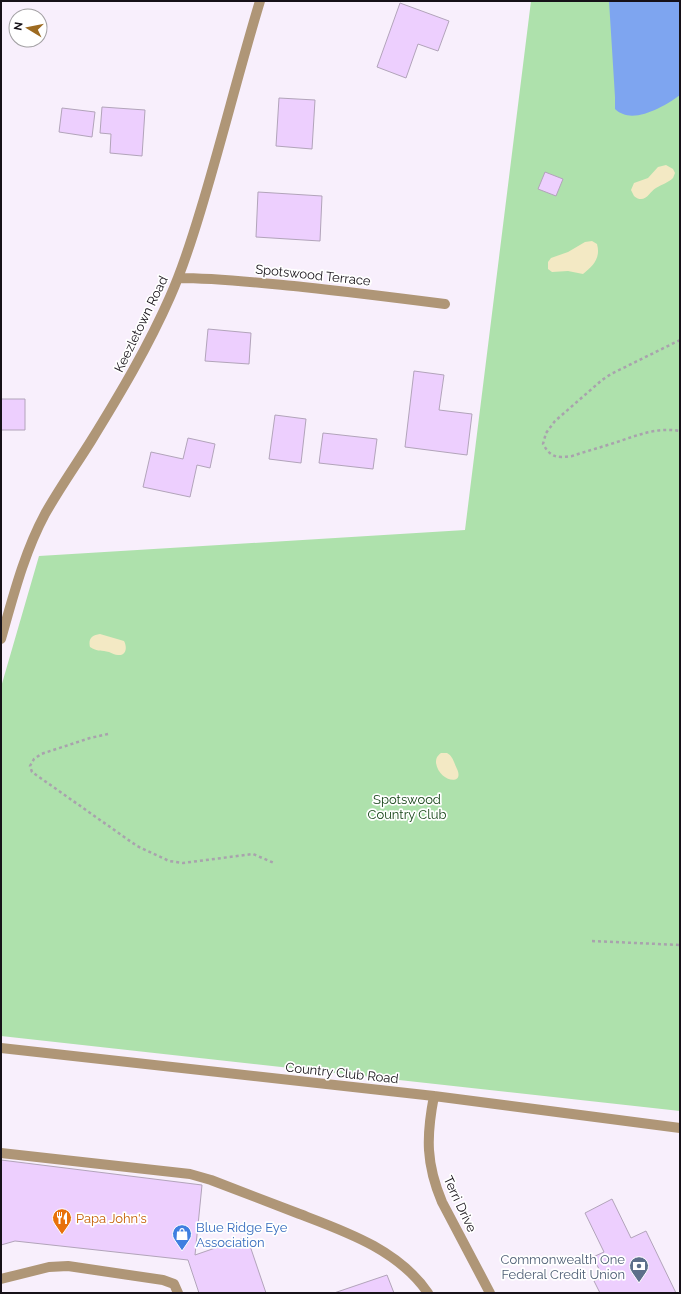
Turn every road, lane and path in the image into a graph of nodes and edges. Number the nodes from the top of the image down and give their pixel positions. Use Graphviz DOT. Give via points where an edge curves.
graph roads {
  1 [pos="260,1"];
  2 [pos="178,278"];
  3 [pos="445,304"];
  4 [pos="680,340"];
  5 [pos="680,431"];
  6 [pos="1,639"];
  7 [pos="108,734"];
  8 [pos="274,864"];
  9 [pos="592,941"];
  10 [pos="680,945"];
  11 [pos="1,1048"];
  12 [pos="434,1096"];
  13 [pos="680,1128"];
  14 [pos="1,1153"];
  15 [pos="1,1279"];
  16 [pos="178,1293"];
  17 [pos="428,1293"];
  18 [pos="490,1293"];
  1 -- 2 [label="street, Keezletown Road" via="197,225"];
  2 -- 3 [label="street, Spotswood Terrace" via="242,281"];
  2 -- 6 [label="street, Keezletown Road" via="138,363 45,515 16,585"];
  4 -- 5 [label="path" via="602,380 556,421 546,433 543,444 550,455 564,457 644,433 658,430"];
  7 -- 8 [label="path" via="42,754 34,759 30,766 32,772 137,846 169,861 183,863 253,854"];
  9 -- 10 [label="path"];
  11 -- 12 [label="street, Country Club Road"];
  12 -- 13 [label="street, Country Club Road"];
  12 -- 18 [label="street, Terri Drive" via="428,1130 430,1167 442,1202"];
  14 -- 17 [label="street" via="190,1174 211,1180 368,1243 404,1266"];
  15 -- 16 [label="street" via="49,1267 68,1266 163,1280 174,1284"];
}
